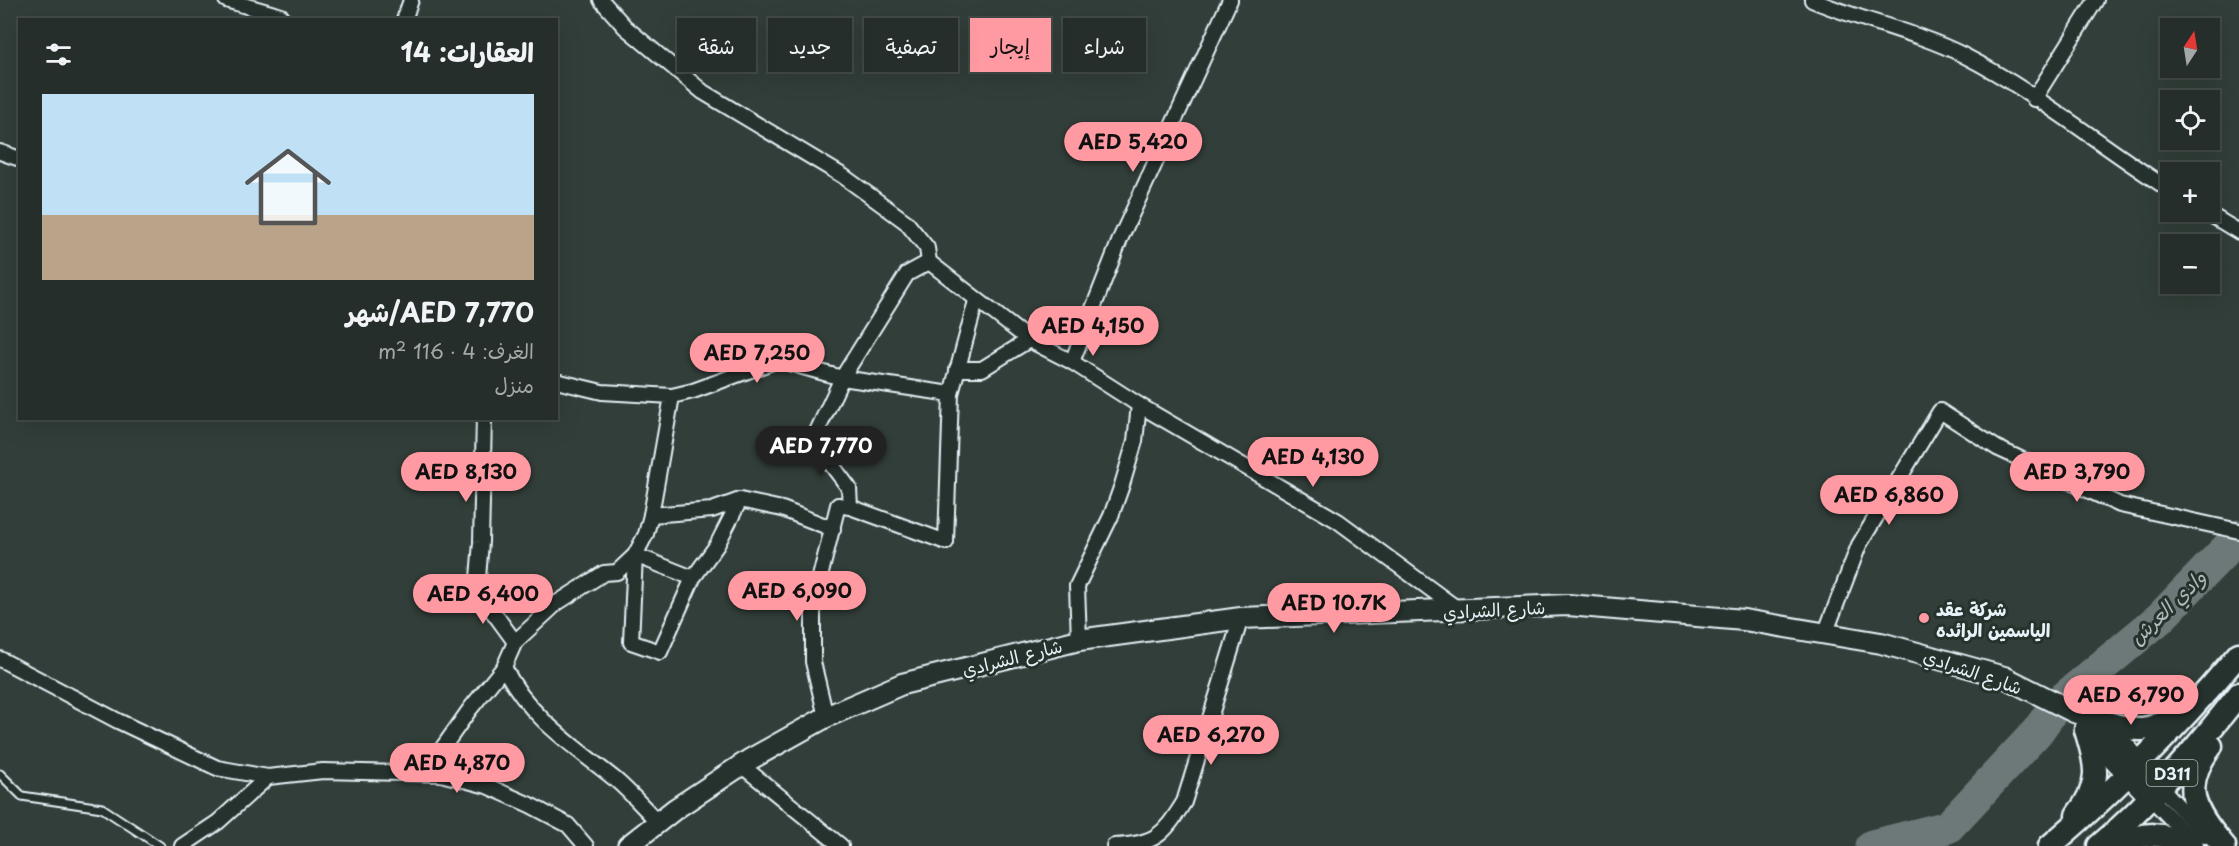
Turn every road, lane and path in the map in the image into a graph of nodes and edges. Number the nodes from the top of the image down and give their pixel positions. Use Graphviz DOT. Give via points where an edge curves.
graph roads {
  1 [pos="226,0"];
  2 [pos="411,0"];
  3 [pos="601,0"];
  4 [pos="1230,0"];
  5 [pos="1812,0"];
  6 [pos="2096,0"];
  7 [pos="281,16"];
  8 [pos="405,18"];
  9 [pos="2034,99"];
  10 [pos="0,152"];
  11 [pos="18,158"];
  12 [pos="2160,183"];
  13 [pos="2220,220"];
  14 [pos="2239,232"];
  15 [pos="929,262"];
  16 [pos="976,301"];
  17 [pos="1029,340"];
  18 [pos="1072,362"];
  19 [pos="957,369"];
  20 [pos="842,378"];
  21 [pos="558,381"];
  22 [pos="951,394"];
  23 [pos="672,396"];
  24 [pos="1139,405"];
  25 [pos="484,420"];
  26 [pos="740,500"];
  27 [pos="850,507"];
  28 [pos="651,516"];
  29 [pos="833,529"];
  30 [pos="2239,531"];
  31 [pos="635,555"];
  32 [pos="693,578"];
  33 [pos="1461,611"];
  34 [pos="1241,618"];
  35 [pos="1825,634"];
  36 [pos="1079,640"];
  37 [pos="515,642"];
  38 [pos="2239,654"];
  39 [pos="0,659"];
  40 [pos="504,667"];
  41 [pos="2211,687"];
  42 [pos="2236,698"];
  43 [pos="826,717"];
  44 [pos="2086,721"];
  45 [pos="741,765"];
  46 [pos="2135,769"];
  47 [pos="425,773"];
  48 [pos="0,774"];
  49 [pos="268,777"];
  50 [pos="2155,792"];
  51 [pos="658,822"];
  52 [pos="2054,843"];
  53 [pos="160,846"];
  54 [pos="182,846"];
  55 [pos="586,846"];
  56 [pos="628,846"];
  57 [pos="841,846"];
  58 [pos="1114,846"];
  59 [pos="2099,846"];
  60 [pos="2114,846"];
  61 [pos="2192,846"];
  62 [pos="2198,846"];
  63 [pos="2214,846"];
  64 [pos="2224,846"];
  1 -- 7 [label="street"];
  2 -- 8 [label="street"];
  3 -- 15 [label="street" via="625,27 703,92 843,176 906,222 927,248"];
  4 -- 18 [label="street" via="1121,237"];
  5 -- 9 [label="street" via="1943,46"];
  6 -- 9 [label="street"];
  9 -- 12 [label="street"];
  10 -- 11 [label="street"];
  13 -- 14 [label="street"];
  15 -- 16 [label="street"];
  15 -- 20 [label="street" via="907,274"];
  16 -- 17 [label="street"];
  16 -- 19 [label="street"];
  17 -- 18 [label="street"];
  17 -- 19 [label="street" via="982,369"];
  18 -- 24 [label="street"];
  19 -- 22 [label="street"];
  20 -- 22 [label="street"];
  20 -- 23 [label="street" via="778,360"];
  20 -- 27 [label="street" via="813,440 849,488"];
  21 -- 23 [label="street" via="602,392"];
  22 -- 27 [label="street" via="946,542"];
  23 -- 28 [label="street"];
  24 -- 33 [label="street" via="1338,521"];
  24 -- 36 [label="street" via="1135,441 1122,485 1077,586"];
  25 -- 37 [label="street" via="477,590"];
  26 -- 28 [label="street" via="712,510"];
  26 -- 29 [label="street" via="782,509"];
  26 -- 32 [label="street" via="717,545"];
  27 -- 29 [label="street" via="838,505"];
  28 -- 31 [label="street"];
  29 -- 43 [label="street" via="813,605 813,662"];
  30 -- 35 [label="street" via="2120,505 1997,448 1940,411 1859,545"];
  31 -- 32 [label="street"];
  31 -- 32 [label="street" via="631,642 660,652"];
  31 -- 37 [label="street" via="617,572 604,573 557,603"];
  33 -- 34 [label="street, شارع الشرادي"];
  33 -- 35 [label="street, شارع الشرادي" via="1568,605 1634,609 1744,620"];
  34 -- 36 [label="street, شارع الشرادي"];
  34 -- 58 [label="street" via="1184,802 1155,840"];
  35 -- 44 [label="street, شارع الشرادي" via="1937,656 2004,677"];
  36 -- 43 [label="street, شارع الشرادي" via="902,684"];
  37 -- 40 [label="street"];
  38 -- 41 [label="main road, D311"];
  39 -- 49 [label="street" via="217,768"];
  40 -- 47 [label="street"];
  40 -- 51 [label="street" via="514,688 556,734 617,781"];
  41 -- 44 [label="main road" via="2151,729"];
  41 -- 46 [label="main road, D311"];
  42 -- 50 [label="main road, D311"];
  42 -- 64 [label="main road" via="2218,736 2199,761 2192,783 2195,802 2205,823"];
  43 -- 45 [label="street, شارع الشرادي"];
  44 -- 46 [label="street, شارع الشرادي"];
  44 -- 52 [label="main road" via="2097,766 2095,781 2089,801"];
  45 -- 51 [label="street, شارع الشرادي"];
  45 -- 57 [label="street"];
  46 -- 50 [label="street, شارع الشرادي"];
  46 -- 52 [label="main road, D311"];
  47 -- 49 [label="street" via="323,771"];
  47 -- 55 [label="street" via="487,786 568,825"];
  48 -- 53 [label="lane" via="22,796 102,808"];
  49 -- 54 [label="street" via="218,822"];
  50 -- 59 [label="main road, D311"];
  50 -- 62 [label="street"];
  50 -- 63 [label="street"];
  51 -- 56 [label="street, شارع الشرادي"];
  60 -- 61 [label="main road" via="2146,834 2175,838"];
}
